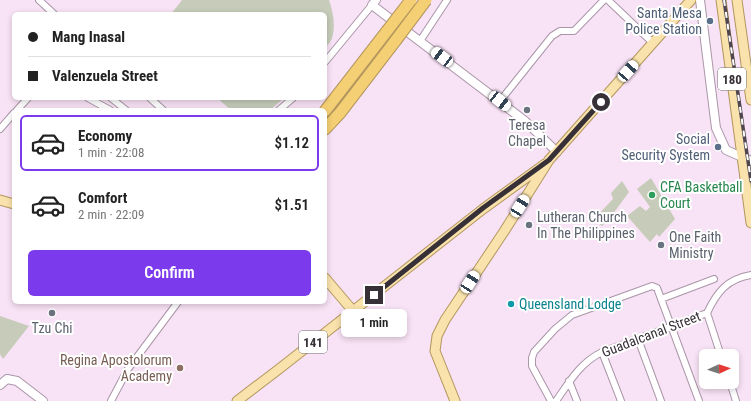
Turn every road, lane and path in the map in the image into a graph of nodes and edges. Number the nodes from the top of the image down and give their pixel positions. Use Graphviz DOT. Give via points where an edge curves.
graph roads {
  1 [pos="39,0"];
  2 [pos="411,0"];
  3 [pos="426,0"];
  4 [pos="448,0"];
  5 [pos="604,0"];
  6 [pos="608,0"];
  7 [pos="690,0"];
  8 [pos="700,0"];
  9 [pos="721,0"];
  10 [pos="737,0"];
  11 [pos="374,2"];
  12 [pos="52,12"];
  13 [pos="420,41"];
  14 [pos="653,43"];
  15 [pos="327,60"];
  16 [pos="26,100"];
  17 [pos="92,100"];
  18 [pos="114,100"];
  19 [pos="152,100"];
  20 [pos="291,100"];
  21 [pos="751,100"];
  22 [pos="500,101"];
  23 [pos="19,108"];
  24 [pos="106,108"];
  25 [pos="124,108"];
  26 [pos="161,108"];
  27 [pos="281,108"];
  28 [pos="327,108"];
  29 [pos="12,115"];
  30 [pos="327,126"];
  31 [pos="0,129"];
  32 [pos="557,152"];
  33 [pos="747,159"];
  34 [pos="549,160"];
  35 [pos="524,178"];
  36 [pos="532,187"];
  37 [pos="0,200"];
  38 [pos="12,203"];
  39 [pos="751,223"];
  40 [pos="751,275"];
  41 [pos="714,279"];
  42 [pos="327,281"];
  43 [pos="327,288"];
  44 [pos="661,299"];
  45 [pos="177,304"];
  46 [pos="350,313"];
  47 [pos="707,313"];
  48 [pos="672,326"];
  49 [pos="638,339"];
  50 [pos="719,349"];
  51 [pos="602,352"];
  52 [pos="569,382"];
  53 [pos="0,385"];
  54 [pos="732,389"];
  55 [pos="43,401"];
  56 [pos="111,401"];
  57 [pos="237,401"];
  58 [pos="455,401"];
  59 [pos="551,401"];
  60 [pos="556,401"];
  61 [pos="577,401"];
  62 [pos="621,401"];
  63 [pos="661,401"];
  64 [pos="699,401"];
  65 [pos="736,401"];
  1 -- 12 [label="street"];
  2 -- 28 [label="highway, bridge"];
  3 -- 30 [label="highway, bridge" via="340,113"];
  4 -- 13 [label="street"];
  5 -- 22 [label="street" via="574,31 560,31 552,36"];
  6 -- 14 [label="street"];
  7 -- 14 [label="main road"];
  8 -- 33 [label="street" via="716,128 726,150"];
  9 -- 33 [label="main road, 180"];
  10 -- 21 [label="main road, 180"];
  11 -- 13 [label="street"];
  11 -- 15 [label="street"];
  13 -- 22 [label="street"];
  14 -- 32 [label="main road"];
  16 -- 23 [label="street"];
  17 -- 24 [label="street"];
  18 -- 25 [label="street"];
  19 -- 26 [label="street"];
  20 -- 27 [label="street"];
  22 -- 32 [label="street"];
  29 -- 31 [label="street"];
  32 -- 34 [label="main road"];
  33 -- 39 [label="main road, 180"];
  34 -- 35 [label="main road"];
  34 -- 36 [label="main road"];
  35 -- 36 [label="main road" via="530,181"];
  35 -- 46 [label="main road"];
  36 -- 58 [label="main road" via="437,336 435,351"];
  37 -- 38 [label="main road"];
  40 -- 47 [label="street, Guadalcanal Street" via="739,277 727,284"];
  41 -- 44 [label="street"];
  42 -- 46 [label="main road"];
  43 -- 46 [label="main road"];
  44 -- 48 [label="street"];
  44 -- 59 [label="street" via="657,288 650,286 572,314 555,329 534,352 532,358 532,366"];
  45 -- 56 [label="street" via="128,369"];
  46 -- 57 [label="main road, 141"];
  47 -- 48 [label="street, Guadalcanal Street"];
  47 -- 50 [label="street"];
  48 -- 49 [label="street, Guadalcanal Street"];
  48 -- 64 [label="street"];
  49 -- 51 [label="street, Guadalcanal Street"];
  49 -- 63 [label="street"];
  51 -- 52 [label="street, Guadalcanal Street" via="584,363"];
  51 -- 62 [label="street"];
  52 -- 60 [label="street, Guadalcanal Street"];
  52 -- 61 [label="street"];
  53 -- 55 [label="street" via="7,379 17,381"];
  54 -- 65 [label="street"];
}
